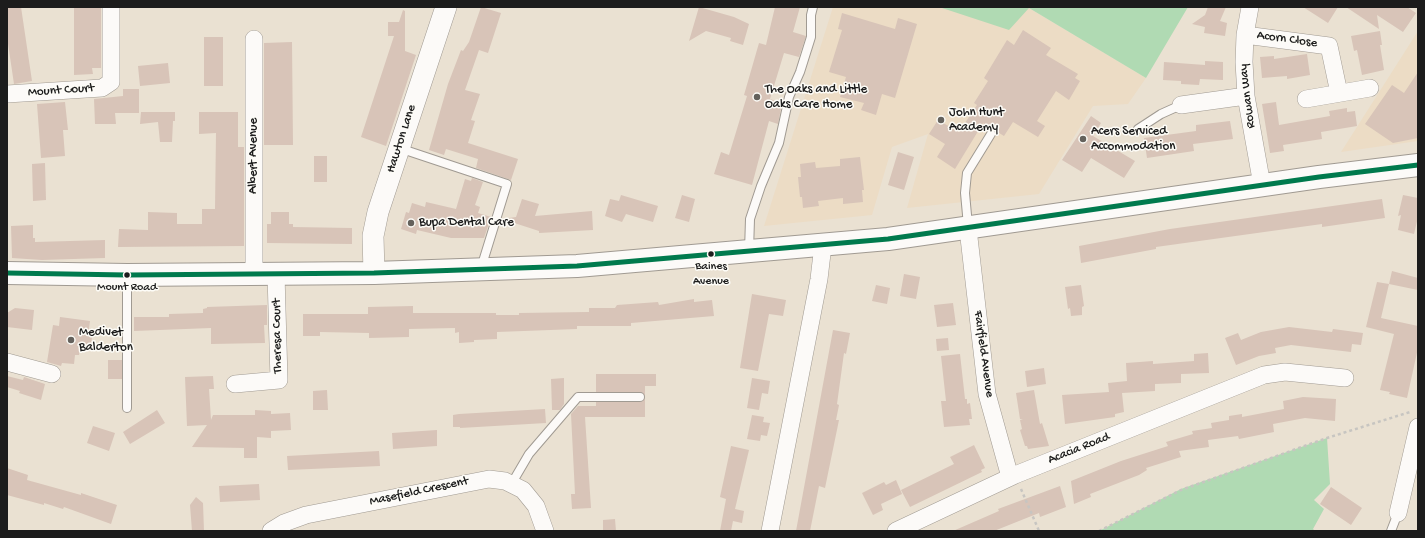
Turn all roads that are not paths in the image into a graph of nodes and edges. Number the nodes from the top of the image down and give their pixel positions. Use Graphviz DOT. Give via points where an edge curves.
graph roads {
  1 [pos="111,7"];
  2 [pos="446,7"];
  3 [pos="813,7"];
  4 [pos="1250,7"];
  5 [pos="1245,35"];
  6 [pos="254,39"];
  7 [pos="1370,88"];
  8 [pos="1338,93"];
  9 [pos="7,94"];
  10 [pos="1246,96"];
  11 [pos="1306,99"];
  12 [pos="1181,105"];
  13 [pos="1138,129"];
  14 [pos="991,134"];
  15 [pos="398,148"];
  16 [pos="1418,165"];
  17 [pos="1262,185"];
  18 [pos="968,229"];
  19 [pos="823,245"];
  20 [pos="748,252"];
  21 [pos="480,271"];
  22 [pos="7,273"];
  23 [pos="374,273"];
  24 [pos="254,274"];
  25 [pos="276,274"];
  26 [pos="127,275"];
  27 [pos="7,362"];
  28 [pos="52,374"];
  29 [pos="1346,378"];
  30 [pos="235,384"];
  31 [pos="640,397"];
  32 [pos="126,408"];
  33 [pos="1418,427"];
  34 [pos="1012,476"];
  35 [pos="512,484"];
  36 [pos="1398,513"];
  37 [pos="271,531"];
  38 [pos="545,531"];
  39 [pos="770,531"];
  40 [pos="896,531"];
  41 [pos="1391,531"];
  1 -- 9 [label="street, Mount Court" via="111,82 102,88"];
  2 -- 15 [label="street, Hawton Lane"];
  3 -- 20 [label="lane" via="811,37 789,97 779,143 750,219"];
  4 -- 5 [label="street, Rowan Way"];
  5 -- 8 [label="street, Acorn Close" via="1329,46"];
  5 -- 10 [label="street, Rowan Way"];
  6 -- 24 [label="street, Albert Avenue"];
  7 -- 8 [label="street"];
  8 -- 11 [label="street"];
  10 -- 12 [label="street"];
  10 -- 17 [label="street, Rowan Way"];
  12 -- 13 [label="lane" via="1160,114"];
  14 -- 18 [label="lane" via="967,174 965,193"];
  15 -- 21 [label="lane" via="507,184"];
  15 -- 23 [label="street, Hawton Lane" via="373,236"];
  16 -- 17 [label="main road"];
  17 -- 18 [label="main road"];
  18 -- 19 [label="main road"];
  18 -- 34 [label="street, Fairfield Avenue" via="987,394"];
  19 -- 20 [label="main road"];
  19 -- 39 [label="street" via="819,279"];
  20 -- 21 [label="main road"];
  21 -- 23 [label="main road"];
  22 -- 26 [label="main road"];
  23 -- 25 [label="main road"];
  24 -- 25 [label="main road"];
  24 -- 26 [label="main road"];
  25 -- 30 [label="street, Theresa Court" via="279,380"];
  26 -- 32 [label="lane"];
  27 -- 28 [label="street"];
  29 -- 34 [label="street, Acacia Road" via="1285,372 1264,375"];
  31 -- 35 [label="lane" via="578,397 528,454"];
  33 -- 36 [label="street"];
  34 -- 40 [label="street, Acacia Road"];
  35 -- 37 [label="street, Masefield Crescent" via="489,479 466,482 306,515"];
  35 -- 38 [label="street, Masefield Crescent" via="531,498"];
  36 -- 41 [label="lane"];
}
